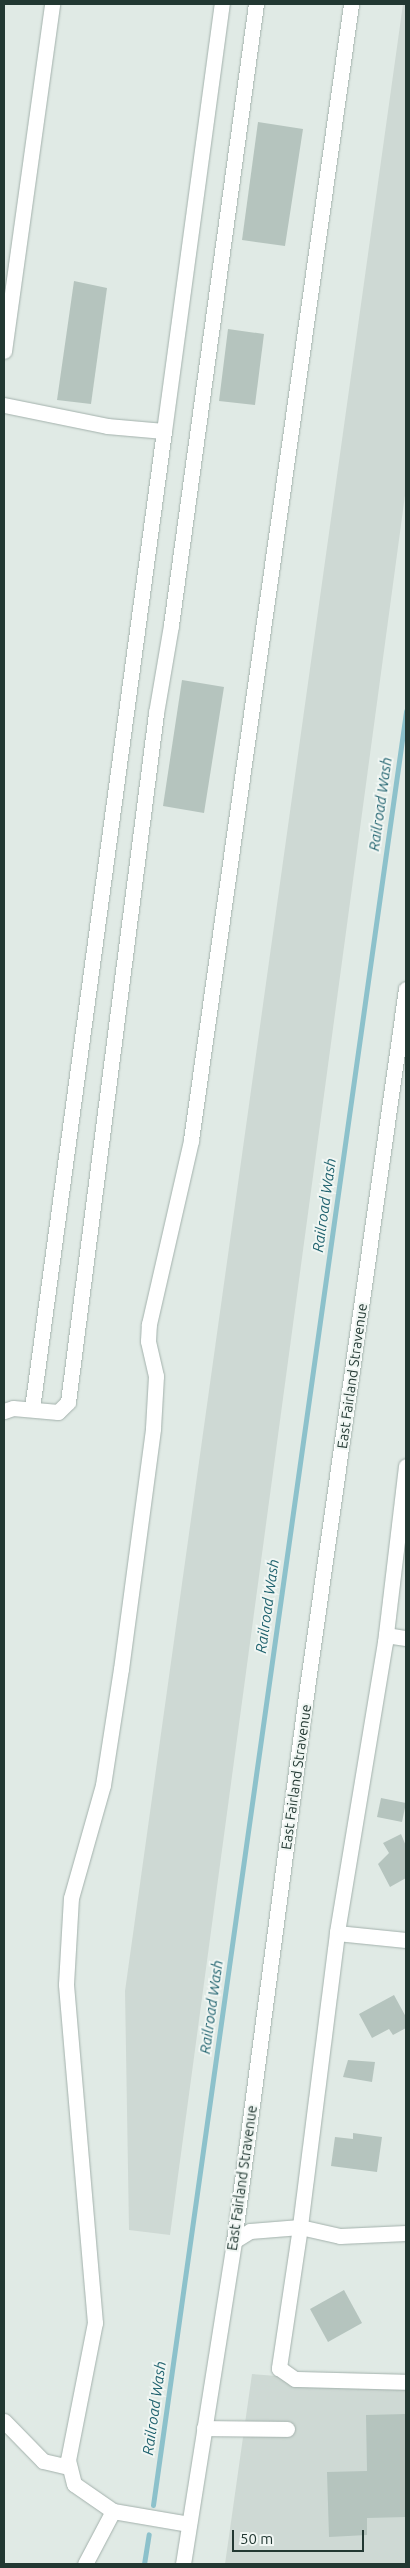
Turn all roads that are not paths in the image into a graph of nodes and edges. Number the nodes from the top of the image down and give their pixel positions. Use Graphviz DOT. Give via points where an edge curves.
graph roads {
  1 [pos="52,4"];
  2 [pos="222,4"];
  3 [pos="256,4"];
  4 [pos="350,4"];
  5 [pos="4,351"];
  6 [pos="4,405"];
  7 [pos="164,431"];
  8 [pos="406,989"];
  9 [pos="32,1409"];
  10 [pos="4,1411"];
  11 [pos="406,1466"];
  12 [pos="386,1635"];
  13 [pos="406,1638"];
  14 [pos="337,1933"];
  15 [pos="406,1940"];
  16 [pos="300,2227"];
  17 [pos="406,2233"];
  18 [pos="234,2241"];
  19 [pos="406,2382"];
  20 [pos="4,2422"];
  21 [pos="204,2428"];
  22 [pos="287,2428"];
  23 [pos="69,2467"];
  24 [pos="113,2512"];
  25 [pos="189,2524"];
  26 [pos="85,2564"];
  27 [pos="184,2564"];
  1 -- 5 [label="street"];
  2 -- 7 [label="street"];
  3 -- 9 [label="street" via="171,625 156,713 68,1402 58,1412"];
  4 -- 23 [label="street" via="192,1130 149,1324 148,1340 156,1376 153,1428 121,1669 103,1785 71,1898 66,1984 95,2323 72,2432"];
  6 -- 7 [label="street" via="107,426"];
  7 -- 9 [label="street"];
  8 -- 18 [label="street, East Fairland Stravenue" via="306,1698"];
  9 -- 10 [label="street"];
  11 -- 12 [label="street"];
  12 -- 13 [label="street"];
  12 -- 14 [label="street"];
  14 -- 15 [label="street"];
  14 -- 16 [label="street"];
  16 -- 17 [label="street" via="340,2236"];
  16 -- 18 [label="street" via="250,2232"];
  16 -- 19 [label="street" via="278,2368 295,2379"];
  18 -- 21 [label="street, East Fairland Stravenue"];
  20 -- 23 [label="street" via="42,2461"];
  21 -- 22 [label="street"];
  21 -- 25 [label="street, East Fairland Stravenue"];
  23 -- 24 [label="street" via="74,2484"];
  24 -- 25 [label="street"];
  24 -- 26 [label="street"];
  25 -- 27 [label="street, East Fairland Stravenue"];
}
